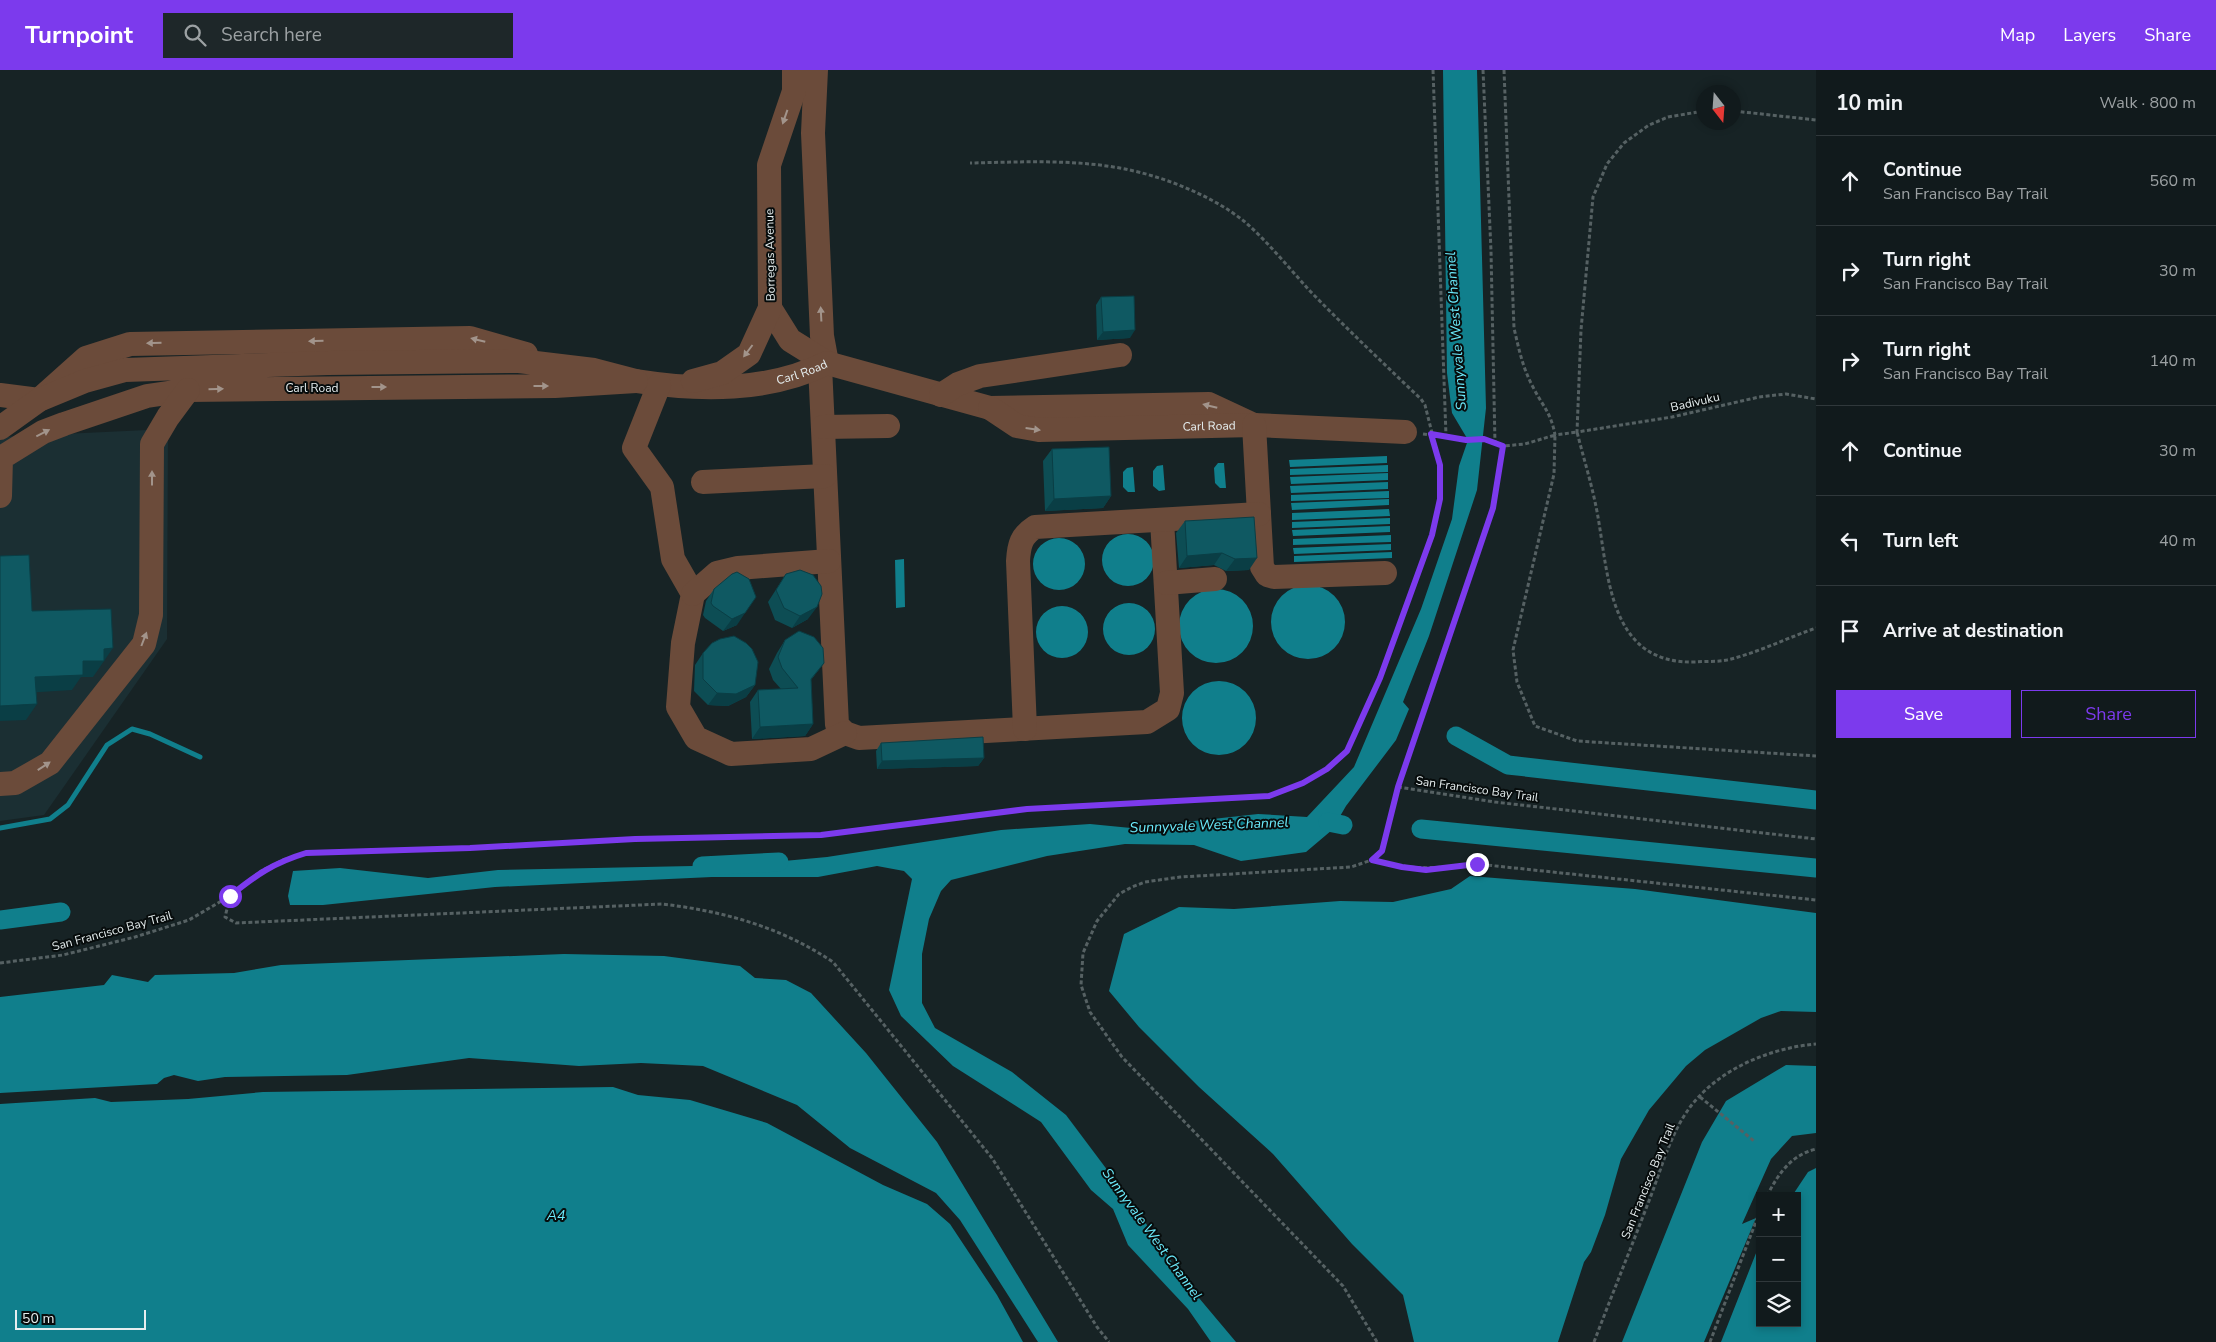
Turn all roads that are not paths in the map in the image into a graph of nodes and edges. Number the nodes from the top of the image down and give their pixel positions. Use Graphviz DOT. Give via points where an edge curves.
graph roads {
  1 [pos="794,70"];
  2 [pos="816,70"];
  3 [pos="770,308"];
  4 [pos="1120,355"];
  5 [pos="824,364"];
  6 [pos="656,384"];
  7 [pos="188,390"];
  8 [pos="0,395"];
  9 [pos="941,395"];
  10 [pos="39,400"];
  11 [pos="1254,425"];
  12 [pos="888,426"];
  13 [pos="823,427"];
  14 [pos="0,428"];
  15 [pos="1405,432"];
  16 [pos="825,476"];
  17 [pos="703,482"];
  18 [pos="0,496"];
  19 [pos="1258,514"];
  20 [pos="1162,520"];
  21 [pos="829,561"];
  22 [pos="1385,573"];
  23 [pos="1215,579"];
  24 [pos="1166,584"];
  25 [pos="693,594"];
  26 [pos="1025,729"];
  27 [pos="845,733"];
  28 [pos="0,784"];
  1 -- 3 [label="lane, Borregas Avenue, one-way" via="794,91 768,165"];
  5 -- 2 [label="lane, one-way" via="813,133"];
  3 -- 5 [label="lane" via="790,340"];
  3 -- 6 [label="lane, Borregas Avenue, one-way" via="749,354 722,373"];
  4 -- 9 [label="lane" via="980,376"];
  5 -- 6 [label="lane, Carl Road" via="803,374 721,389"];
  5 -- 9 [label="lane, Carl Road"];
  5 -- 13 [label="lane"];
  7 -- 6 [label="lane, Carl Road, one-way"];
  6 -- 10 [label="lane, Carl Road, one-way" via="594,370 518,361 328,363 125,370 85,381"];
  6 -- 25 [label="lane" via="634,448 662,487 673,559"];
  18 -- 7 [label="lane, Carl Road, one-way" via="2,458 43,432 147,396"];
  28 -- 7 [label="lane, one-way" via="15,783 50,763 144,644 151,615 152,444"];
  8 -- 10 [label="lane"];
  9 -- 11 [label="lane, Carl Road" via="990,408 1017,426 1040,430"];
  10 -- 14 [label="lane, Carl Road"];
  11 -- 15 [label="lane, Carl Road"];
  11 -- 19 [label="lane"];
  12 -- 13 [label="lane"];
  13 -- 16 [label="lane"];
  16 -- 17 [label="lane"];
  16 -- 21 [label="lane"];
  19 -- 20 [label="lane"];
  19 -- 22 [label="lane" via="1262,567 1267,575"];
  20 -- 24 [label="lane"];
  20 -- 26 [label="lane" via="1035,527 1025,533 1019,544 1018,561"];
  21 -- 25 [label="lane" via="717,573"];
  21 -- 27 [label="lane" via="837,725"];
  23 -- 24 [label="lane"];
  24 -- 26 [label="lane" via="1172,693 1168,709 1147,722"];
  25 -- 27 [label="lane" via="683,643 678,707 696,738 731,754 811,749"];
  26 -- 27 [label="lane" via="859,738"];
}
